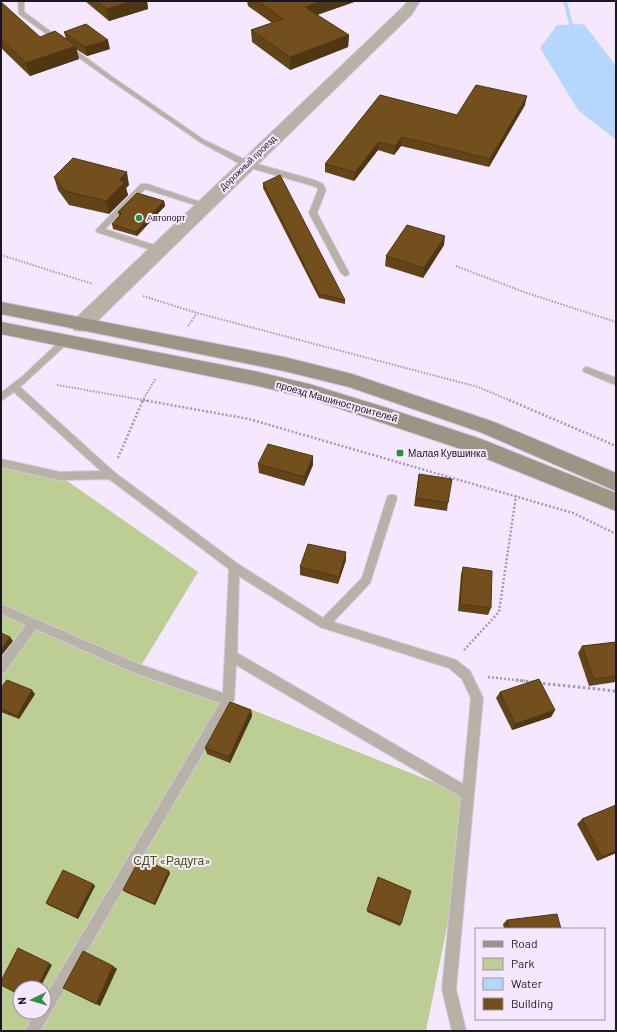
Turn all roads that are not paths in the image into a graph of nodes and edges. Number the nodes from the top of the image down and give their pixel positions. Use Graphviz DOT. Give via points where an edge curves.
graph roads {
  1 [pos="21,1"];
  2 [pos="414,1"];
  3 [pos="247,164"];
  4 [pos="205,205"];
  5 [pos="160,250"];
  6 [pos="345,273"];
  7 [pos="1,308"];
  8 [pos="81,325"];
  9 [pos="1,328"];
  10 [pos="65,341"];
  11 [pos="586,370"];
  12 [pos="616,382"];
  13 [pos="14,387"];
  14 [pos="1,398"];
  15 [pos="1,463"];
  16 [pos="111,476"];
  17 [pos="616,482"];
  18 [pos="392,498"];
  19 [pos="616,502"];
  20 [pos="234,567"];
  21 [pos="1,609"];
  22 [pos="34,623"];
  23 [pos="324,624"];
  24 [pos="231,656"];
  25 [pos="1,668"];
  26 [pos="228,700"];
  27 [pos="468,794"];
  28 [pos="52,998"];
  29 [pos="39,1020"];
  30 [pos="32,1031"];
  31 [pos="459,1031"];
  1 -- 3 [label="lane" via="21,13 109,77 202,141"];
  2 -- 3 [label="street, Дорожный проезд" via="407,11"];
  3 -- 4 [label="street, Дорожный проезд"];
  3 -- 6 [label="lane" via="320,186 322,190 313,207 313,213"];
  4 -- 5 [label="street, Дорожный проезд"];
  4 -- 5 [label="lane" via="144,186 100,230"];
  5 -- 8 [label="street, Дорожный проезд"];
  7 -- 8 [label="main road, проезд Машиностроителей"];
  8 -- 10 [label="main road"];
  8 -- 17 [label="main road, проезд Машиностроителей" via="284,364 352,381 487,427"];
  9 -- 10 [label="main road, проезд Машиностроителей"];
  10 -- 13 [label="lane"];
  10 -- 19 [label="main road, проезд Машиностроителей" via="309,390 474,445"];
  11 -- 12 [label="lane"];
  13 -- 14 [label="lane"];
  13 -- 16 [label="lane"];
  15 -- 16 [label="lane" via="60,476"];
  16 -- 20 [label="lane"];
  18 -- 23 [label="lane" via="366,580"];
  20 -- 23 [label="lane"];
  20 -- 24 [label="lane"];
  21 -- 22 [label="lane"];
  22 -- 25 [label="lane"];
  22 -- 26 [label="lane" via="139,669"];
  23 -- 27 [label="lane" via="452,664 466,675 477,698"];
  24 -- 26 [label="lane"];
  24 -- 27 [label="lane"];
  26 -- 28 [label="lane"];
  27 -- 31 [label="lane" via="449,989"];
  29 -- 30 [label="lane"];
}
